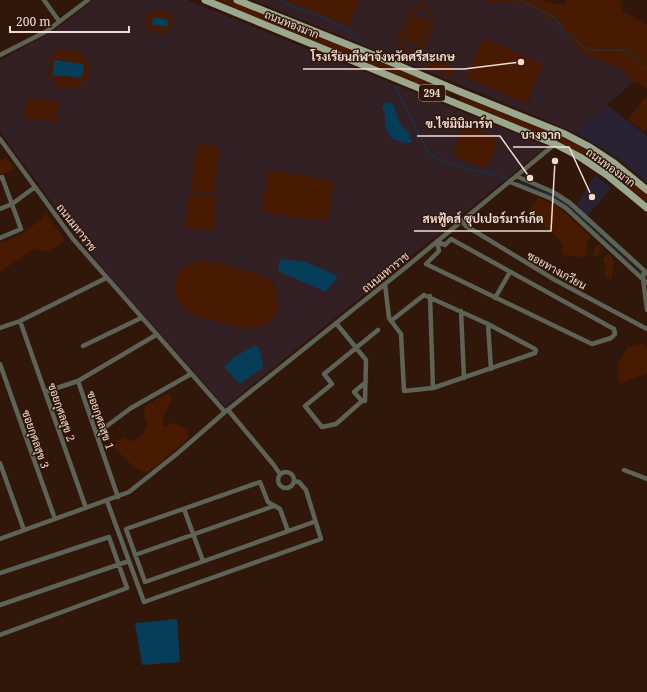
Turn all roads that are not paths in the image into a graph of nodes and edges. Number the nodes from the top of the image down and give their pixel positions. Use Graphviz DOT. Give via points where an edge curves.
graph roads {
  1 [pos="44,0"];
  2 [pos="88,0"];
  3 [pos="205,0"];
  4 [pos="237,0"];
  5 [pos="59,21"];
  6 [pos="0,55"];
  7 [pos="456,90"];
  8 [pos="452,101"];
  9 [pos="0,139"];
  10 [pos="555,144"];
  11 [pos="516,176"];
  12 [pos="0,178"];
  13 [pos="510,182"];
  14 [pos="35,187"];
  15 [pos="647,190"];
  16 [pos="12,204"];
  17 [pos="647,208"];
  18 [pos="0,209"];
  19 [pos="462,221"];
  20 [pos="0,238"];
  21 [pos="438,241"];
  22 [pos="510,272"];
  23 [pos="646,272"];
  24 [pos="106,278"];
  25 [pos="645,281"];
  26 [pos="385,284"];
  27 [pos="430,296"];
  28 [pos="495,298"];
  29 [pos="647,310"];
  30 [pos="461,311"];
  31 [pos="141,318"];
  32 [pos="20,321"];
  33 [pos="391,321"];
  34 [pos="336,323"];
  35 [pos="488,324"];
  36 [pos="0,328"];
  37 [pos="647,329"];
  38 [pos="378,330"];
  39 [pos="156,335"];
  40 [pos="83,346"];
  41 [pos="356,348"];
  42 [pos="0,364"];
  43 [pos="491,369"];
  44 [pos="191,374"];
  45 [pos="464,378"];
  46 [pos="78,381"];
  47 [pos="366,382"];
  48 [pos="433,388"];
  49 [pos="45,392"];
  50 [pos="362,401"];
  51 [pos="226,411"];
  52 [pos="96,434"];
  53 [pos="0,463"];
  54 [pos="624,470"];
  55 [pos="280,474"];
  56 [pos="647,479"];
  57 [pos="294,481"];
  58 [pos="118,497"];
  59 [pos="108,501"];
  60 [pos="274,506"];
  61 [pos="86,508"];
  62 [pos="184,509"];
  63 [pos="55,519"];
  64 [pos="315,521"];
  65 [pos="24,530"];
  66 [pos="288,531"];
  67 [pos="193,534"];
  68 [pos="0,539"];
  69 [pos="135,555"];
  70 [pos="129,561"];
  71 [pos="203,561"];
  72 [pos="119,564"];
  73 [pos="0,574"];
  74 [pos="0,605"];
  75 [pos="0,635"];
  1 -- 5 [label="street"];
  2 -- 5 [label="street"];
  3 -- 8 [label="main road, ถนนทองมาก / 294"];
  4 -- 7 [label="main road, ถนนทองมาก / 294"];
  5 -- 6 [label="street" via="47,31"];
  7 -- 8 [label="main road"];
  7 -- 15 [label="main road, ถนนทองมาก / 294" via="565,134 588,146"];
  8 -- 10 [label="main road, ถนนทองมาก / 294"];
  9 -- 14 [label="street, ถนนมหาราช"];
  10 -- 11 [label="street, ถนนมหาราช"];
  10 -- 17 [label="main road, ถนนทองมาก / 294" via="607,175"];
  11 -- 13 [label="street, ถนนมหาราช"];
  11 -- 23 [label="street" via="553,192 570,203"];
  12 -- 16 [label="street" via="2,177"];
  13 -- 19 [label="street, ถนนมหาราช"];
  13 -- 25 [label="street" via="550,198 566,208"];
  14 -- 16 [label="street"];
  14 -- 24 [label="street, ถนนมหาราช" via="73,239"];
  16 -- 18 [label="street"];
  16 -- 20 [label="street" via="22,229"];
  19 -- 21 [label="street, ถนนมหาราช"];
  19 -- 37 [label="street, ซอยทางเกวียน" via="466,226 555,280"];
  21 -- 22 [label="street" via="445,245 452,239"];
  21 -- 26 [label="street, ถนนมหาราช"];
  21 -- 28 [label="street" via="439,251 426,264"];
  22 -- 28 [label="street"];
  22 -- 28 [label="street" via="614,329 615,334 611,338 592,344"];
  23 -- 25 [label="street"];
  24 -- 31 [label="street, ถนนมหาราช"];
  24 -- 32 [label="street"];
  25 -- 29 [label="street"];
  26 -- 33 [label="street"];
  26 -- 34 [label="street, ถนนมหาราช"];
  27 -- 30 [label="street"];
  27 -- 33 [label="street" via="424,295"];
  27 -- 48 [label="street"];
  30 -- 35 [label="street"];
  30 -- 45 [label="street"];
  31 -- 39 [label="street, ถนนมหาราช"];
  31 -- 40 [label="street"];
  32 -- 36 [label="street"];
  32 -- 49 [label="street, ซอยกุศลสุข 2"];
  33 -- 48 [label="street" via="401,334 404,391"];
  34 -- 41 [label="street"];
  34 -- 51 [label="street, ถนนมหาราช"];
  35 -- 43 [label="street"];
  35 -- 43 [label="street" via="536,351"];
  38 -- 41 [label="street"];
  39 -- 44 [label="street, ถนนมหาราช"];
  39 -- 46 [label="street"];
  41 -- 47 [label="street" via="366,360"];
  41 -- 50 [label="street" via="324,374 332,384 305,406 322,427 336,424"];
  42 -- 63 [label="street, ซอยกุศลสุข 3"];
  43 -- 45 [label="street"];
  44 -- 51 [label="street, ถนนมหาราช"];
  44 -- 52 [label="street" via="131,408"];
  45 -- 48 [label="street"];
  46 -- 49 [label="street, ซอยกุศลสุข 1"];
  46 -- 52 [label="street, ซอยกุศลสุข 1"];
  47 -- 50 [label="street" via="366,401"];
  47 -- 50 [label="street" via="354,392"];
  49 -- 61 [label="street, ซอยกุศลสุข 2"];
  51 -- 55 [label="street"];
  51 -- 58 [label="street, ถนนมหาราช" via="178,453 129,492"];
  52 -- 58 [label="street, ซอยกุศลสุข 1"];
  53 -- 65 [label="street"];
  54 -- 56 [label="street"];
  55 -- 57 [label="street" via="289,472"];
  55 -- 57 [label="street" via="278,482 282,488 290,487"];
  57 -- 64 [label="street" via="306,490"];
  58 -- 59 [label="street, ถนนมหาราช"];
  59 -- 61 [label="street, ถนนมหาราช"];
  59 -- 70 [label="street"];
  60 -- 62 [label="street" via="268,502 260,482"];
  60 -- 66 [label="street" via="280,508"];
  60 -- 67 [label="street"];
  61 -- 63 [label="street, ถนนมหาราช"];
  62 -- 67 [label="street"];
  62 -- 69 [label="street" via="126,529"];
  63 -- 65 [label="street, ถนนมหาราช"];
  64 -- 66 [label="street"];
  64 -- 70 [label="street" via="321,539 144,602"];
  65 -- 68 [label="street, ถนนมหาราช"];
  66 -- 71 [label="street"];
  67 -- 69 [label="street"];
  67 -- 71 [label="street"];
  69 -- 71 [label="street" via="145,582"];
  70 -- 72 [label="street"];
  72 -- 73 [label="street" via="109,537"];
  72 -- 74 [label="street"];
  72 -- 75 [label="street" via="127,588"];
}
